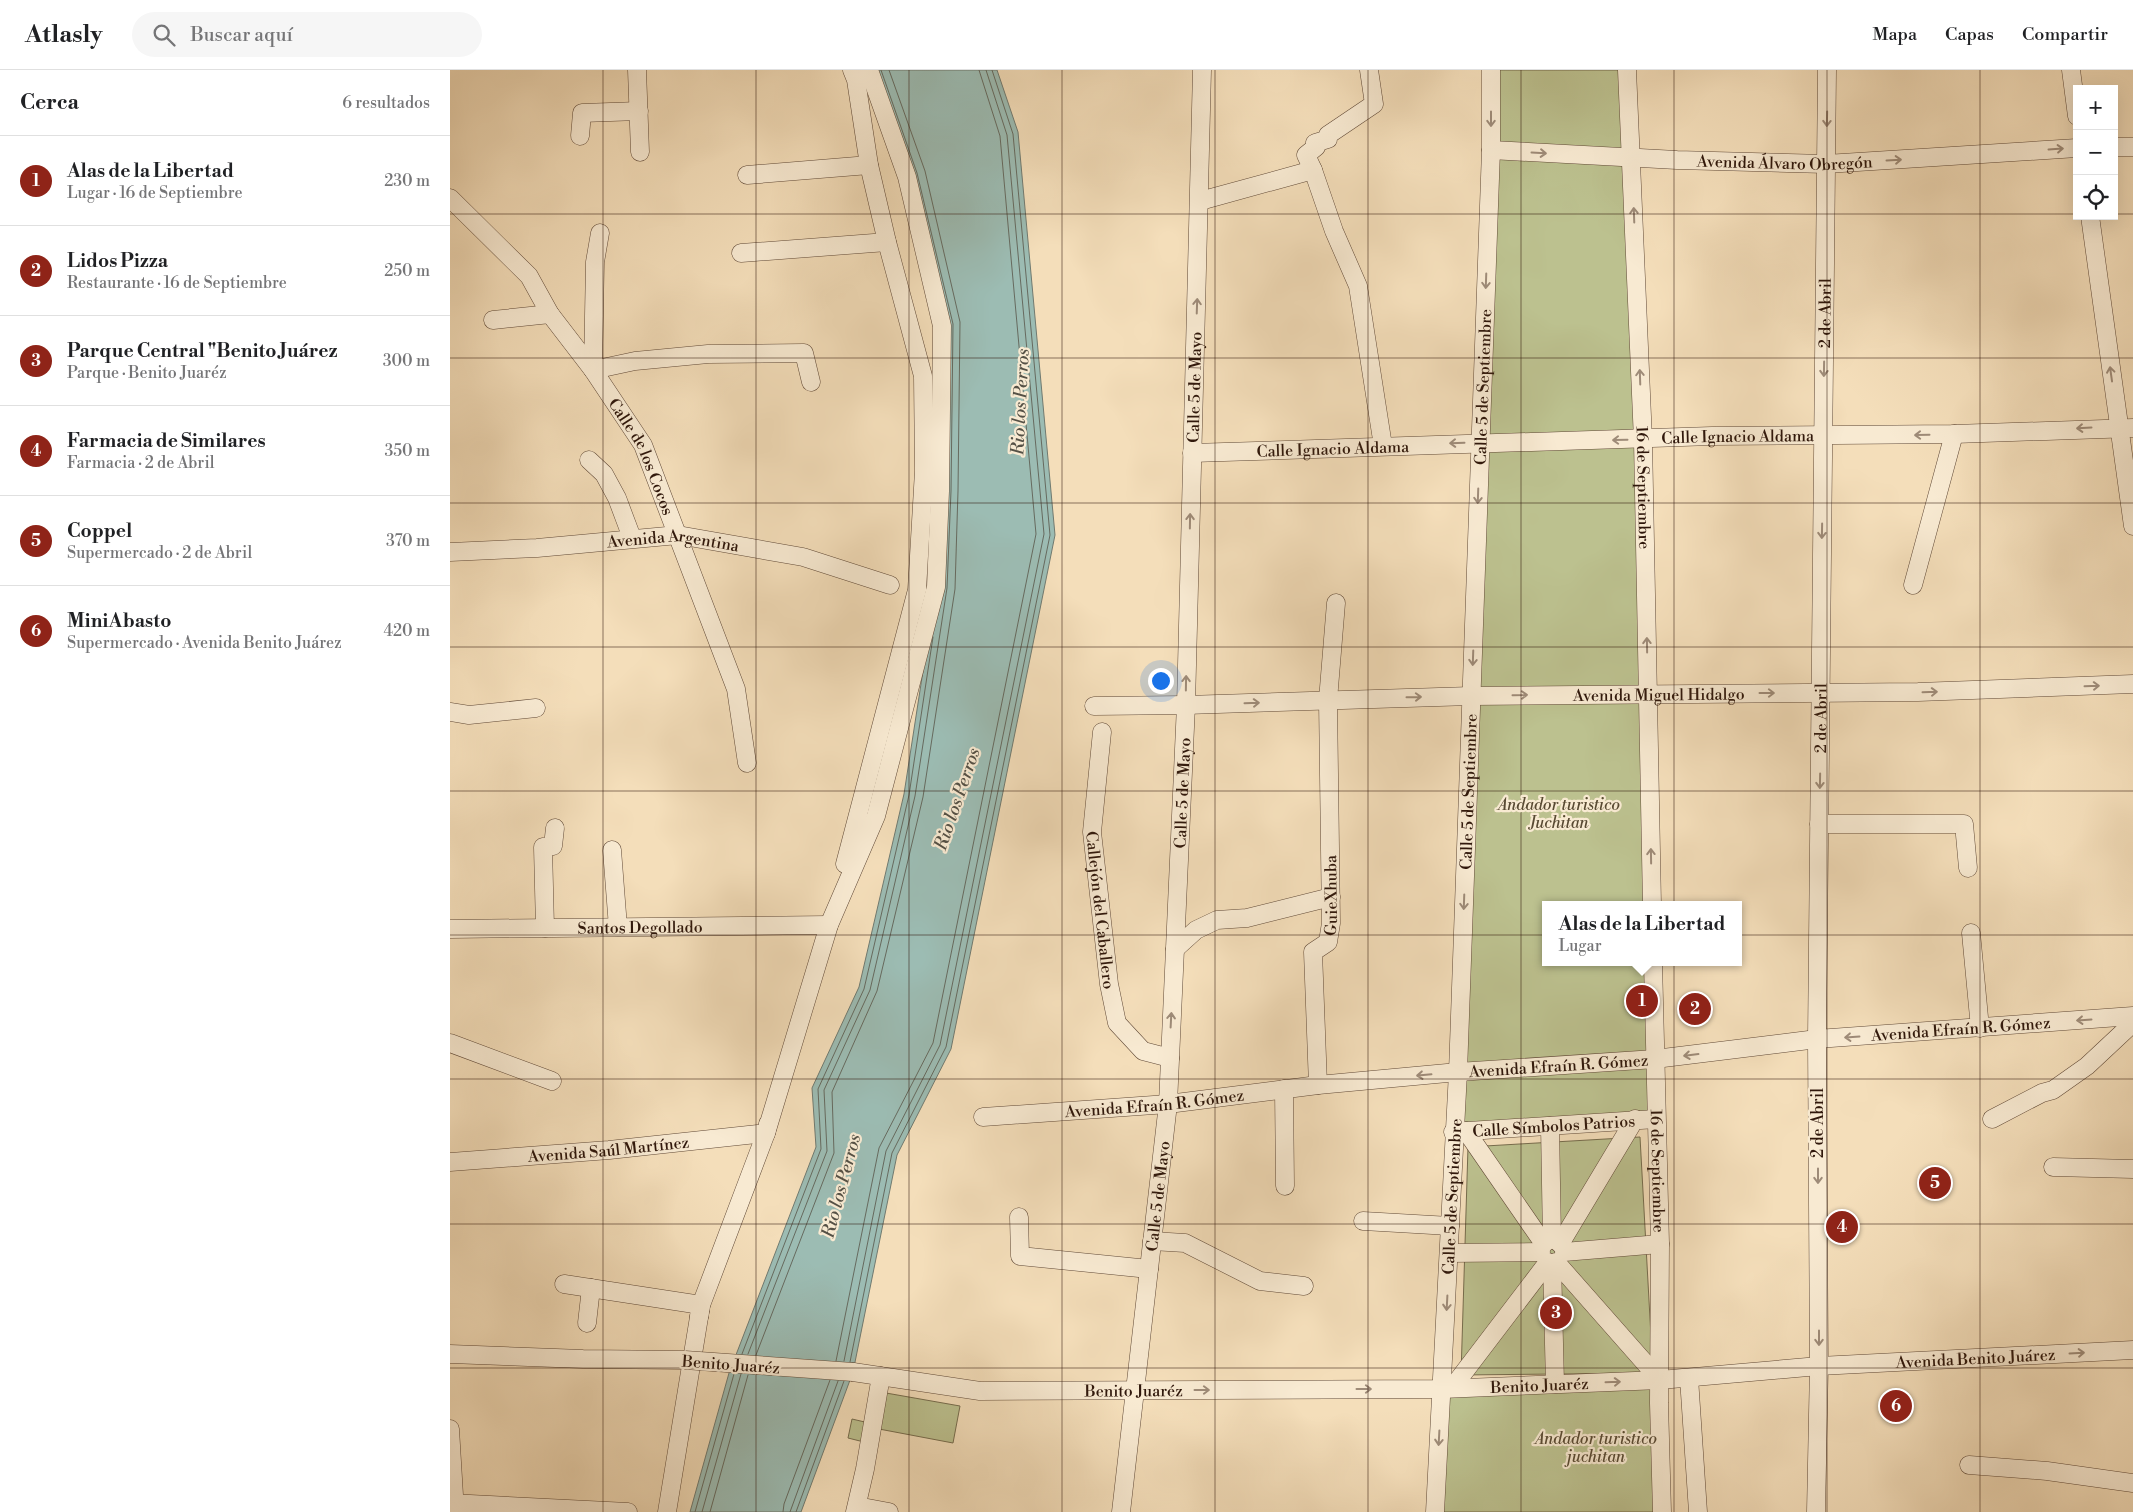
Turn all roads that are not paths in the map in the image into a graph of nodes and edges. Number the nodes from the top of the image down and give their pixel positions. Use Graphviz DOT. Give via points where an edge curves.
graph roads {
  1 [pos="637,70"];
  2 [pos="852,70"];
  3 [pos="870,70"];
  4 [pos="1202,70"];
  5 [pos="1370,70"];
  6 [pos="1491,70"];
  7 [pos="1627,70"];
  8 [pos="1827,70"];
  9 [pos="2071,70"];
  10 [pos="2073,85"];
  11 [pos="639,111"];
  12 [pos="580,136"];
  13 [pos="2133,146"];
  14 [pos="2118,147"];
  15 [pos="2073,148"];
  16 [pos="1491,150"];
  17 [pos="640,152"];
  18 [pos="1632,158"];
  19 [pos="1826,164"];
  20 [pos="869,165"];
  21 [pos="1313,170"];
  22 [pos="747,175"];
  23 [pos="450,198"];
  24 [pos="1200,201"];
  25 [pos="2091,220"];
  26 [pos="600,233"];
  27 [pos="887,242"];
  28 [pos="741,253"];
  29 [pos="550,314"];
  30 [pos="493,320"];
  31 [pos="593,370"];
  32 [pos="811,382"];
  33 [pos="2126,428"];
  34 [pos="1954,434"];
  35 [pos="1823,436"];
  36 [pos="1643,440"];
  37 [pos="1480,443"];
  38 [pos="1383,446"];
  39 [pos="1192,453"];
  40 [pos="589,460"];
  41 [pos="2133,526"];
  42 [pos="678,535"];
  43 [pos="632,538"];
  44 [pos="450,552"];
  45 [pos="890,585"];
  46 [pos="1913,585"];
  47 [pos="1336,603"];
  48 [pos="2133,684"];
  49 [pos="1648,693"];
  50 [pos="1821,693"];
  51 [pos="1471,696"];
  52 [pos="1328,700"];
  53 [pos="1186,705"];
  54 [pos="1094,706"];
  55 [pos="536,708"];
  56 [pos="450,712"];
  57 [pos="1102,732"];
  58 [pos="747,763"];
  59 [pos="1819,824"];
  60 [pos="555,828"];
  61 [pos="612,850"];
  62 [pos="1968,868"];
  63 [pos="1331,897"];
  64 [pos="1652,901"];
  65 [pos="829,924"];
  66 [pos="618,927"];
  67 [pos="545,928"];
  68 [pos="450,929"];
  69 [pos="1971,933"];
  70 [pos="1175,949"];
  71 [pos="1653,966"];
  72 [pos="2133,1016"];
  73 [pos="2133,1023"];
  74 [pos="1980,1028"];
  75 [pos="1817,1039"];
  76 [pos="450,1044"];
  77 [pos="1170,1058"];
  78 [pos="1655,1059"];
  79 [pos="1458,1072"];
  80 [pos="552,1081"];
  81 [pos="1318,1085"];
  82 [pos="1284,1089"];
  83 [pos="1168,1104"];
  84 [pos="983,1117"];
  85 [pos="1635,1119"];
  86 [pos="1656,1119"];
  87 [pos="1992,1119"];
  88 [pos="1550,1126"];
  89 [pos="1460,1132"];
  90 [pos="766,1133"];
  91 [pos="450,1162"];
  92 [pos="2053,1167"];
  93 [pos="2133,1169"];
  94 [pos="1285,1186"];
  95 [pos="1019,1217"];
  96 [pos="1363,1220"];
  97 [pos="1450,1226"];
  98 [pos="1152,1242"];
  99 [pos="1660,1244"];
  100 [pos="1552,1252"];
  101 [pos="1449,1253"];
  102 [pos="1149,1269"];
  103 [pos="564,1284"];
  104 [pos="1304,1286"];
  105 [pos="591,1288"];
  106 [pos="701,1305"];
  107 [pos="587,1323"];
  108 [pos="2133,1350"];
  109 [pos="450,1354"];
  110 [pos="1819,1366"];
  111 [pos="881,1376"];
  112 [pos="1689,1378"];
  113 [pos="1660,1380"];
  114 [pos="1555,1384"];
  115 [pos="1447,1389"];
  116 [pos="1136,1391"];
  117 [pos="450,1429"];
  118 [pos="1969,1465"];
  119 [pos="2133,1483"];
  120 [pos="453,1506"];
  121 [pos="856,1509"];
  122 [pos="628,1512"];
  123 [pos="667,1512"];
  124 [pos="889,1512"];
  125 [pos="1120,1512"];
  126 [pos="1435,1512"];
  127 [pos="1662,1512"];
  128 [pos="1698,1512"];
  129 [pos="1816,1512"];
  1 -- 11 [label="street"];
  2 -- 20 [label="street"];
  3 -- 65 [label="street" via="907,177 942,326 936,587 876,816"];
  4 -- 24 [label="street, Calle 5 de Mayo"];
  5 -- 21 [label="street" via="1374,104 1328,135 1328,139 1315,143 1316,147 1306,155"];
  6 -- 16 [label="street, Calle 5 de Septiembre, one-way"];
  7 -- 18 [label="street, 16 de Septiembre"];
  8 -- 19 [label="street, 2 de Abril, one-way"];
  9 -- 10 [label="street"];
  11 -- 12 [label="street" via="582,113"];
  11 -- 17 [label="street"];
  13 -- 14 [label="street"];
  19 -- 15 [label="street, Avenida Álvaro Obregón, one-way"];
  16 -- 18 [label="street, Avenida Álvaro Obregón, one-way"];
  16 -- 37 [label="street, Calle 5 de Septiembre, one-way"];
  18 -- 19 [label="street, Avenida Álvaro Obregón"];
  36 -- 18 [label="street, 16 de Septiembre, one-way"];
  19 -- 35 [label="street, 2 de Abril, one-way"];
  20 -- 22 [label="street"];
  20 -- 27 [label="street"];
  21 -- 24 [label="street"];
  21 -- 38 [label="street" via="1358,286"];
  23 -- 29 [label="street, Calle de los Cocos" via="529,276"];
  39 -- 24 [label="street, Calle 5 de Mayo, one-way"];
  33 -- 25 [label="street, one-way"];
  26 -- 31 [label="street" via="595,262"];
  27 -- 28 [label="street"];
  27 -- 65 [label="street" via="923,376 924,471 918,590"];
  29 -- 30 [label="street"];
  29 -- 31 [label="street, Calle de los Cocos"];
  31 -- 32 [label="street" via="634,361 708,354 804,353"];
  31 -- 42 [label="street, Calle de los Cocos" via="643,444"];
  33 -- 34 [label="street, Calle Ignacio Aldama, one-way"];
  33 -- 41 [label="street"];
  34 -- 35 [label="street, Calle Ignacio Aldama, one-way"];
  34 -- 46 [label="street"];
  35 -- 36 [label="street, Calle Ignacio Aldama"];
  35 -- 50 [label="street, 2 de Abril, one-way"];
  36 -- 37 [label="street, Calle Ignacio Aldama, one-way"];
  49 -- 36 [label="street, 16 de Septiembre, one-way"];
  37 -- 38 [label="street, Calle Ignacio Aldama, one-way"];
  37 -- 51 [label="street, Calle 5 de Septiembre, one-way"];
  38 -- 39 [label="street, Calle Ignacio Aldama"];
  53 -- 39 [label="street, Calle 5 de Mayo, one-way"];
  40 -- 43 [label="street" via="604,474"];
  42 -- 43 [label="street, Avenida Argentina"];
  42 -- 45 [label="street, Avenida Argentina" via="803,557"];
  42 -- 58 [label="street, Calle de los Cocos" via="736,689"];
  43 -- 44 [label="street, Avenida Argentina" via="537,548"];
  47 -- 52 [label="street, GuieXhuba"];
  50 -- 48 [label="street, Avenida Miguel Hidalgo, one-way"];
  49 -- 50 [label="street, Avenida Miguel Hidalgo, one-way"];
  51 -- 49 [label="street, Avenida Miguel Hidalgo, one-way"];
  64 -- 49 [label="street, 16 de Septiembre, one-way"];
  50 -- 59 [label="street, 2 de Abril, one-way"];
  52 -- 51 [label="street, Avenida Miguel Hidalgo, one-way"];
  51 -- 79 [label="street, Calle 5 de Septiembre, one-way"];
  53 -- 52 [label="street, Avenida Miguel Hidalgo, one-way"];
  52 -- 63 [label="street, GuieXhuba"];
  53 -- 54 [label="street, Avenida Miguel Hidalgo"];
  53 -- 70 [label="street, Calle 5 de Mayo"];
  55 -- 56 [label="street" via="469,715"];
  57 -- 77 [label="street, Callejón del Caballero" via="1092,832 1108,975 1117,1023 1142,1051"];
  59 -- 62 [label="street" via="1964,824"];
  59 -- 75 [label="street, 2 de Abril"];
  60 -- 67 [label="street" via="553,846 543,847"];
  61 -- 66 [label="street"];
  63 -- 70 [label="street" via="1247,918 1217,920 1196,930"];
  63 -- 81 [label="street, GuieXhuba" via="1328,942 1313,952"];
  65 -- 66 [label="street, Santos Degollado"];
  65 -- 90 [label="street"];
  66 -- 67 [label="street, Santos Degollado"];
  67 -- 68 [label="street, Santos Degollado"];
  69 -- 74 [label="street"];
  77 -- 70 [label="street, Calle 5 de Mayo, one-way"];
  71 -- 78 [label="street, 16 de Septiembre"];
  72 -- 74 [label="street, Avenida Efraín R. Gómez, one-way"];
  73 -- 87 [label="street" via="2087,1066 2053,1090"];
  74 -- 75 [label="street, Avenida Efraín R. Gómez, one-way"];
  75 -- 78 [label="street, Avenida Efraín R. Gómez, one-way"];
  75 -- 110 [label="street, 2 de Abril, one-way"];
  76 -- 80 [label="street"];
  77 -- 83 [label="street, Calle 5 de Mayo"];
  78 -- 79 [label="street, Avenida Efraín R. Gómez"];
  78 -- 86 [label="street, 16 de Septiembre"];
  79 -- 81 [label="street, Avenida Efraín R. Gómez, one-way"];
  79 -- 89 [label="street, Calle 5 de Septiembre"];
  81 -- 82 [label="street, Avenida Efraín R. Gómez"];
  82 -- 83 [label="street, Avenida Efraín R. Gómez"];
  82 -- 94 [label="street"];
  83 -- 84 [label="street, Avenida Efraín R. Gómez"];
  83 -- 98 [label="street, Calle 5 de Mayo"];
  85 -- 86 [label="street, Calle Símbolos Patrios"];
  85 -- 88 [label="street, Calle Símbolos Patrios"];
  85 -- 100 [label="street"];
  86 -- 99 [label="street, 16 de Septiembre"];
  88 -- 89 [label="street, Calle Símbolos Patrios"];
  88 -- 100 [label="street"];
  89 -- 97 [label="street, Calle 5 de Septiembre"];
  89 -- 100 [label="street"];
  90 -- 91 [label="street, Avenida Saúl Martínez" via="609,1150"];
  90 -- 106 [label="street"];
  92 -- 93 [label="street"];
  95 -- 102 [label="street" via="1020,1256"];
  96 -- 97 [label="street"];
  97 -- 101 [label="street, Calle 5 de Septiembre"];
  98 -- 102 [label="street, Calle 5 de Mayo"];
  98 -- 104 [label="street" via="1185,1243 1260,1281"];
  99 -- 100 [label="street"];
  99 -- 113 [label="street, 16 de Septiembre"];
  100 -- 101 [label="street"];
  100 -- 113 [label="street"];
  100 -- 114 [label="street"];
  100 -- 115 [label="street"];
  101 -- 115 [label="street, Calle 5 de Septiembre, one-way"];
  102 -- 116 [label="street, Calle 5 de Mayo"];
  103 -- 105 [label="street"];
  105 -- 106 [label="street"];
  105 -- 107 [label="street"];
  106 -- 123 [label="street"];
  110 -- 108 [label="street, Avenida Benito Juárez, one-way"];
  109 -- 111 [label="street, Benito Juaréz, bridge" via="583,1360 684,1360"];
  110 -- 112 [label="street, Benito Juaréz"];
  110 -- 129 [label="street, 2 de Abril"];
  111 -- 116 [label="street, Benito Juaréz" via="980,1391"];
  111 -- 121 [label="street"];
  112 -- 113 [label="street, Benito Juaréz"];
  112 -- 128 [label="street"];
  114 -- 113 [label="street, Benito Juaréz, one-way"];
  113 -- 127 [label="street, 16 de Septiembre"];
  114 -- 115 [label="street, Benito Juaréz"];
  116 -- 115 [label="street, Benito Juaréz, one-way"];
  115 -- 126 [label="street, Calle 5 de Septiembre, one-way"];
  116 -- 125 [label="street, Calle 5 de Mayo"];
  117 -- 120 [label="street"];
  118 -- 119 [label="street"];
  120 -- 122 [label="street"];
  121 -- 124 [label="street"];
}
